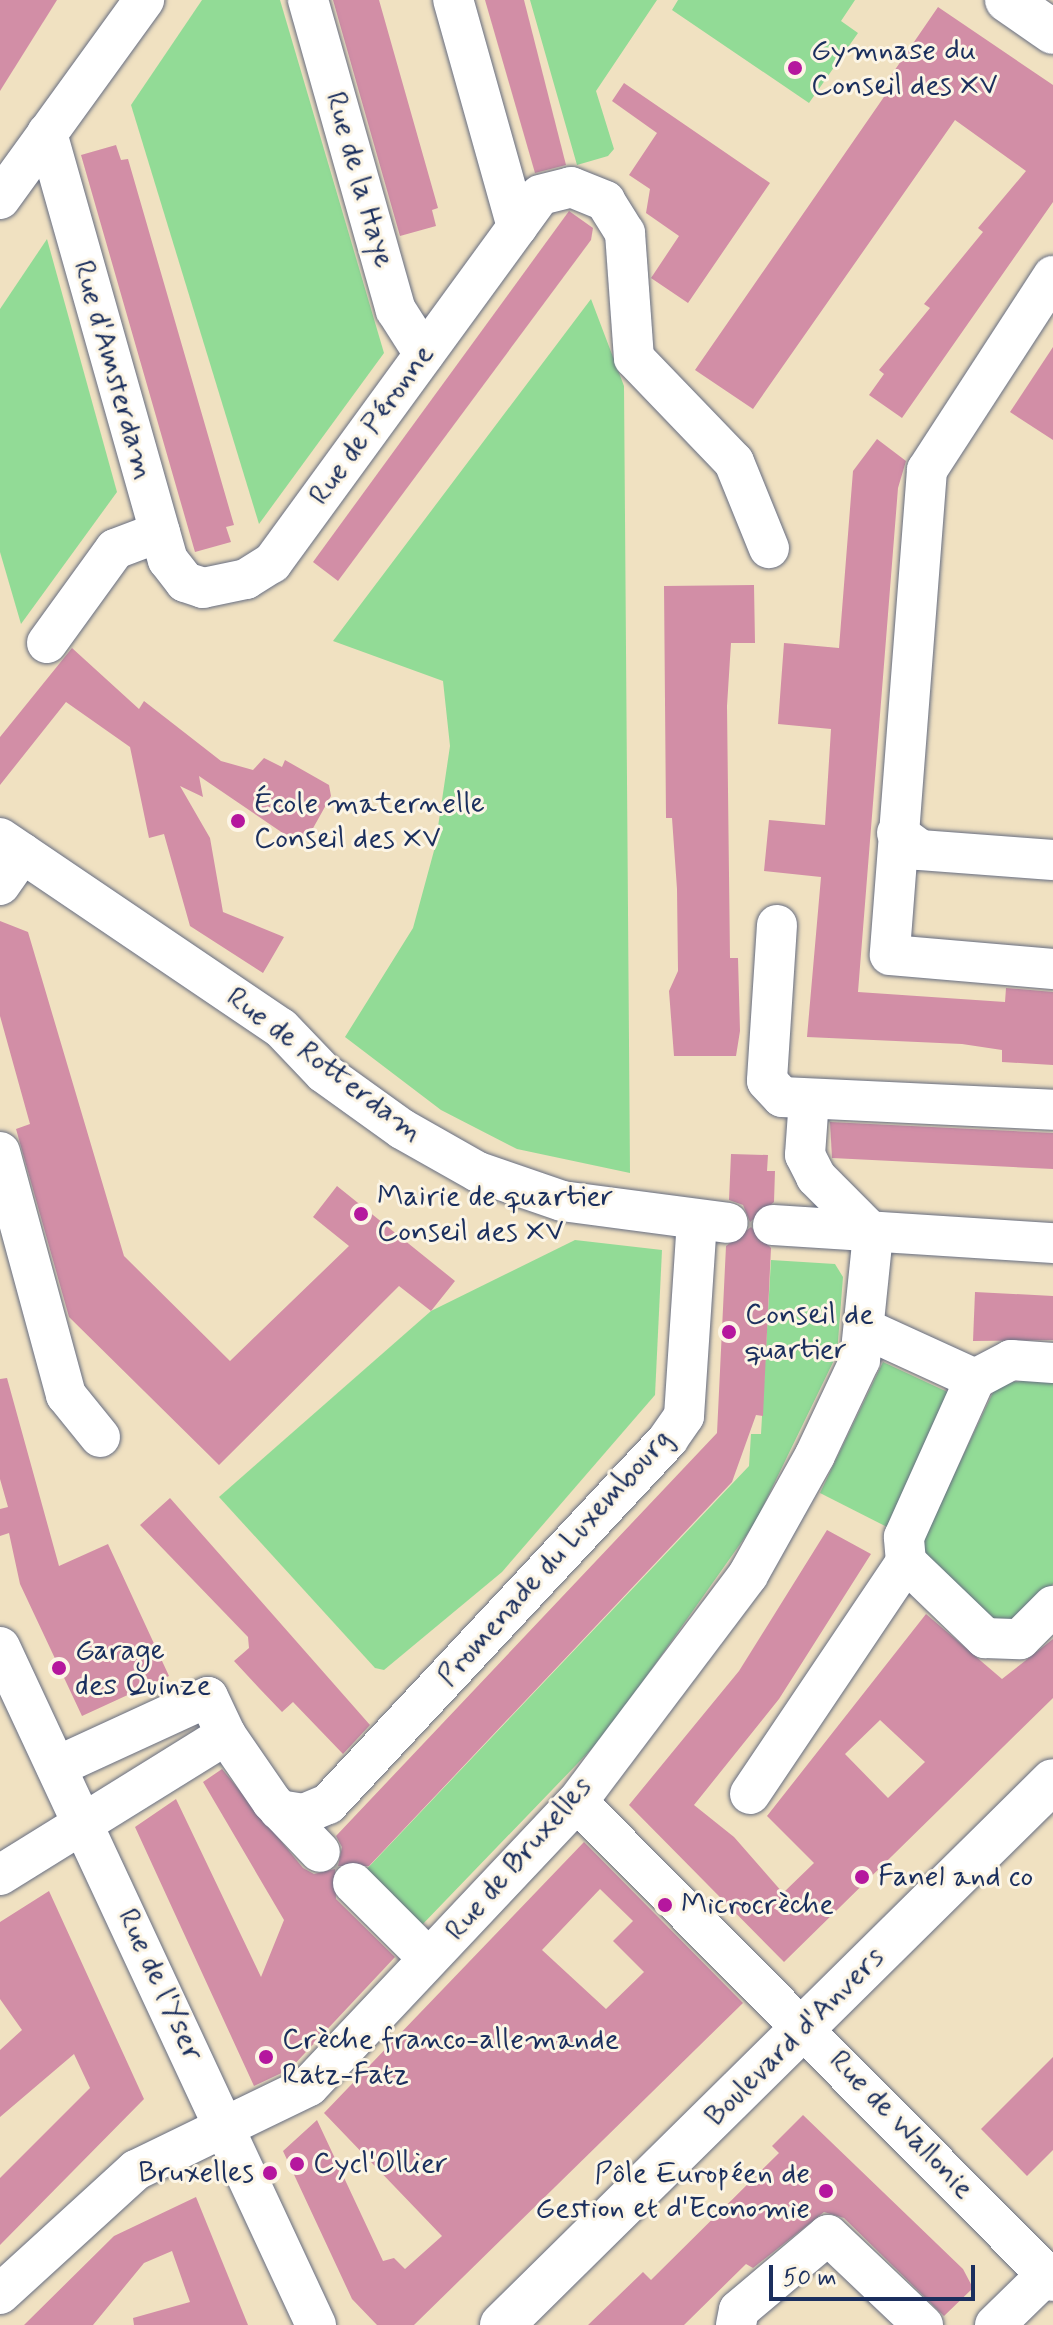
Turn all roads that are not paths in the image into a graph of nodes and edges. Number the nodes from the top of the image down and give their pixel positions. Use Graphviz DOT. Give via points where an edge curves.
graph roads {
  1 [pos="144,0"];
  2 [pos="308,0"];
  3 [pos="453,0"];
  4 [pos="1007,0"];
  5 [pos="1053,32"];
  6 [pos="47,133"];
  7 [pos="0,199"];
  8 [pos="517,227"];
  9 [pos="1053,276"];
  10 [pos="424,354"];
  11 [pos="160,532"];
  12 [pos="769,548"];
  13 [pos="203,588"];
  14 [pos="47,643"];
  15 [pos="897,833"];
  16 [pos="11,845"];
  17 [pos="1053,860"];
  18 [pos="0,885"];
  19 [pos="777,925"];
  20 [pos="1053,969"];
  21 [pos="809,1099"];
  22 [pos="1053,1110"];
  23 [pos="0,1152"];
  24 [pos="712,1222"];
  25 [pos="773,1225"];
  26 [pos="873,1234"];
  27 [pos="1053,1243"];
  28 [pos="868,1330"];
  29 [pos="1053,1363"];
  30 [pos="975,1379"];
  31 [pos="100,1437"];
  32 [pos="906,1562"];
  33 [pos="1053,1606"];
  34 [pos="0,1647"];
  35 [pos="226,1735"];
  36 [pos="56,1767"];
  37 [pos="1053,1781"];
  38 [pos="750,1794"];
  39 [pos="577,1802"];
  40 [pos="279,1810"];
  41 [pos="82,1823"];
  42 [pos="320,1852"];
  43 [pos="0,1875"];
  44 [pos="353,1883"];
  45 [pos="421,1951"];
  46 [pos="806,2026"];
  47 [pos="224,2125"];
  48 [pos="1050,2278"];
  49 [pos="0,2294"];
  50 [pos="316,2325"];
  51 [pos="502,2325"];
  52 [pos="736,2325"];
  53 [pos="923,2325"];
  54 [pos="995,2325"];
  1 -- 6 [label="street"];
  2 -- 10 [label="street, Rue de la Haye" via="396,310"];
  3 -- 8 [label="street"];
  4 -- 5 [label="main road"];
  6 -- 7 [label="street"];
  6 -- 11 [label="street, Rue d'Amsterdam"];
  8 -- 10 [label="street, Rue de Péronne"];
  8 -- 12 [label="street, Rue de Péronne" via="540,195 571,187 605,201 625,233 634,358 734,462"];
  9 -- 15 [label="street" via="927,470"];
  10 -- 13 [label="street, Rue de Péronne" via="272,563 246,579"];
  11 -- 13 [label="street, Rue d'Amsterdam" via="185,582"];
  11 -- 14 [label="street" via="115,549"];
  15 -- 17 [label="street" via="920,850"];
  15 -- 20 [label="street" via="890,955"];
  16 -- 18 [label="street"];
  16 -- 24 [label="street, Rue de Rotterdam" via="281,1028 324,1073 402,1129 478,1172 562,1201"];
  19 -- 21 [label="street" via="767,1081 782,1097"];
  21 -- 22 [label="street"];
  21 -- 26 [label="street" via="805,1155 816,1177"];
  23 -- 31 [label="street" via="66,1395"];
  24 -- 40 [label="street, Promenade du Luxembourg" via="684,1416 676,1427 328,1804 304,1814"];
  25 -- 26 [label="street"];
  26 -- 27 [label="street"];
  26 -- 28 [label="street, Rue de Bruxelles"];
  28 -- 30 [label="street"];
  28 -- 39 [label="street, Rue de Bruxelles" via="815,1455 748,1575"];
  29 -- 30 [label="street" via="1011,1360"];
  30 -- 32 [label="street" via="904,1537"];
  32 -- 33 [label="street" via="985,1638 1020,1639"];
  32 -- 38 [label="street"];
  34 -- 36 [label="street, Rue de l'Yser"];
  35 -- 36 [label="street" via="208,1697"];
  35 -- 40 [label="street"];
  35 -- 41 [label="street"];
  36 -- 41 [label="street, Rue de l'Yser"];
  37 -- 46 [label="main road, Boulevard d'Anvers"];
  39 -- 46 [label="street, Rue de Wallonie"];
  39 -- 47 [label="street, Rue de Bruxelles" via="309,2086"];
  40 -- 42 [label="street"];
  41 -- 43 [label="street"];
  41 -- 47 [label="street, Rue de l'Yser"];
  44 -- 45 [label="street"];
  46 -- 48 [label="street, Rue de Wallonie"];
  46 -- 51 [label="main road, Boulevard d'Anvers"];
  47 -- 49 [label="street, Rue de Bruxelles" via="136,2170"];
  47 -- 50 [label="street, Rue de l'Yser"];
  48 -- 54 [label="street"];
  52 -- 53 [label="street" via="739,2310 828,2235"];
}
